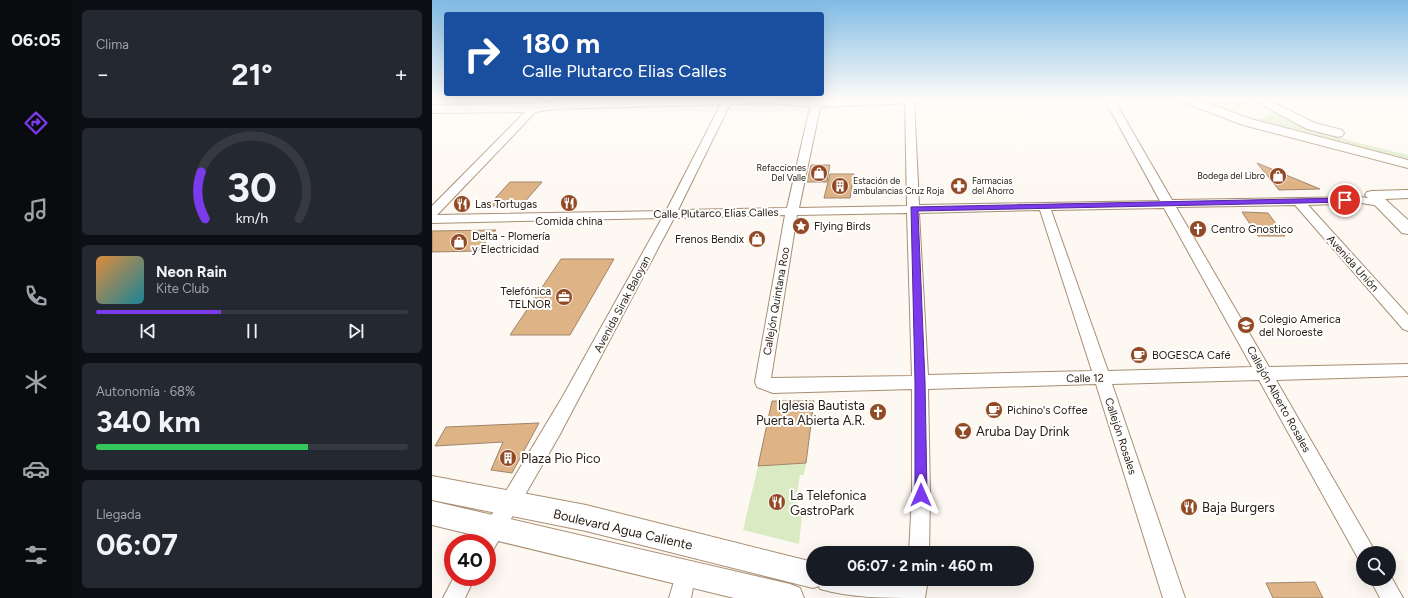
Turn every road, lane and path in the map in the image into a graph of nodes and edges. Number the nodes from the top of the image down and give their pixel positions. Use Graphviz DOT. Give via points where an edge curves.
graph roads {
  1 [pos="519,128"];
  2 [pos="714,128"];
  3 [pos="811,128"];
  4 [pos="912,128"];
  5 [pos="1125,128"];
  6 [pos="1269,128"];
  7 [pos="1319,128"];
  8 [pos="1408,152"];
  9 [pos="1408,165"];
  10 [pos="1408,194"];
  11 [pos="1371,199"];
  12 [pos="1298,201"];
  13 [pos="1408,203"];
  14 [pos="1168,204"];
  15 [pos="1044,206"];
  16 [pos="914,209"];
  17 [pos="792,212"];
  18 [pos="432,213"];
  19 [pos="670,214"];
  20 [pos="432,219"];
  21 [pos="1408,229"];
  22 [pos="1408,324"];
  23 [pos="1408,370"];
  24 [pos="1265,374"];
  25 [pos="1102,378"];
  26 [pos="763,382"];
  27 [pos="920,382"];
  28 [pos="432,488"];
  29 [pos="510,503"];
  30 [pos="432,513"];
  31 [pos="488,534"];
  32 [pos="492,534"];
  33 [pos="496,536"];
  34 [pos="919,546"];
  35 [pos="1362,546"];
  36 [pos="686,572"];
  37 [pos="806,573"];
  38 [pos="460,586"];
  39 [pos="858,586"];
  40 [pos="916,586"];
  41 [pos="1385,586"];
  42 [pos="454,598"];
  43 [pos="680,598"];
  44 [pos="790,598"];
  45 [pos="905,598"];
  46 [pos="914,598"];
  47 [pos="1174,598"];
  48 [pos="1392,598"];
  1 -- 18 [label="street"];
  2 -- 19 [label="street, Avenida Sirak Baloyan"];
  3 -- 17 [label="street, Callejón Quintana Roo"];
  4 -- 16 [label="street"];
  5 -- 14 [label="street, Callejón Alberto Rosales"];
  6 -- 9 [label="main road"];
  7 -- 8 [label="main road"];
  10 -- 11 [label="main road, Calle Plutarco Elias Calles"];
  11 -- 12 [label="street, Calle Plutarco Elias Calles"];
  11 -- 13 [label="main road, Calle Plutarco Elias Calles"];
  11 -- 21 [label="main road"];
  12 -- 14 [label="street, Calle Plutarco Elias Calles"];
  12 -- 22 [label="street, Avenida Unión"];
  14 -- 15 [label="street, Calle Plutarco Elias Calles"];
  14 -- 24 [label="street, Callejón Alberto Rosales"];
  15 -- 16 [label="street, Calle Plutarco Elias Calles"];
  15 -- 25 [label="street, Callejón Rosales"];
  16 -- 17 [label="street, Calle Plutarco Elias Calles"];
  16 -- 27 [label="street"];
  17 -- 19 [label="street, Calle Plutarco Elias Calles"];
  17 -- 26 [label="street, Callejón Quintana Roo"];
  19 -- 20 [label="street, Calle Plutarco Elias Calles"];
  19 -- 29 [label="street, Avenida Sirak Baloyan" via="568,404"];
  23 -- 24 [label="street, Calle 12"];
  24 -- 25 [label="street, Calle 12"];
  24 -- 35 [label="street, Callejón Alberto Rosales"];
  25 -- 27 [label="street, Calle 12"];
  25 -- 47 [label="street, Callejón Rosales"];
  26 -- 27 [label="street, Calle 12" via="773,386"];
  27 -- 34 [label="street"];
  28 -- 29 [label="main road, Boulevard Agua Caliente"];
  29 -- 32 [label="street, Avenida Sirak Baloyan"];
  29 -- 37 [label="main road, Boulevard Agua Caliente" via="586,518"];
  30 -- 31 [label="main road"];
  33 -- 36 [label="main road"];
  36 -- 43 [label="street"];
  36 -- 44 [label="main road"];
  38 -- 42 [label="street"];
  39 -- 45 [label="main road"];
  40 -- 46 [label="street"];
  41 -- 48 [label="street"];
}
